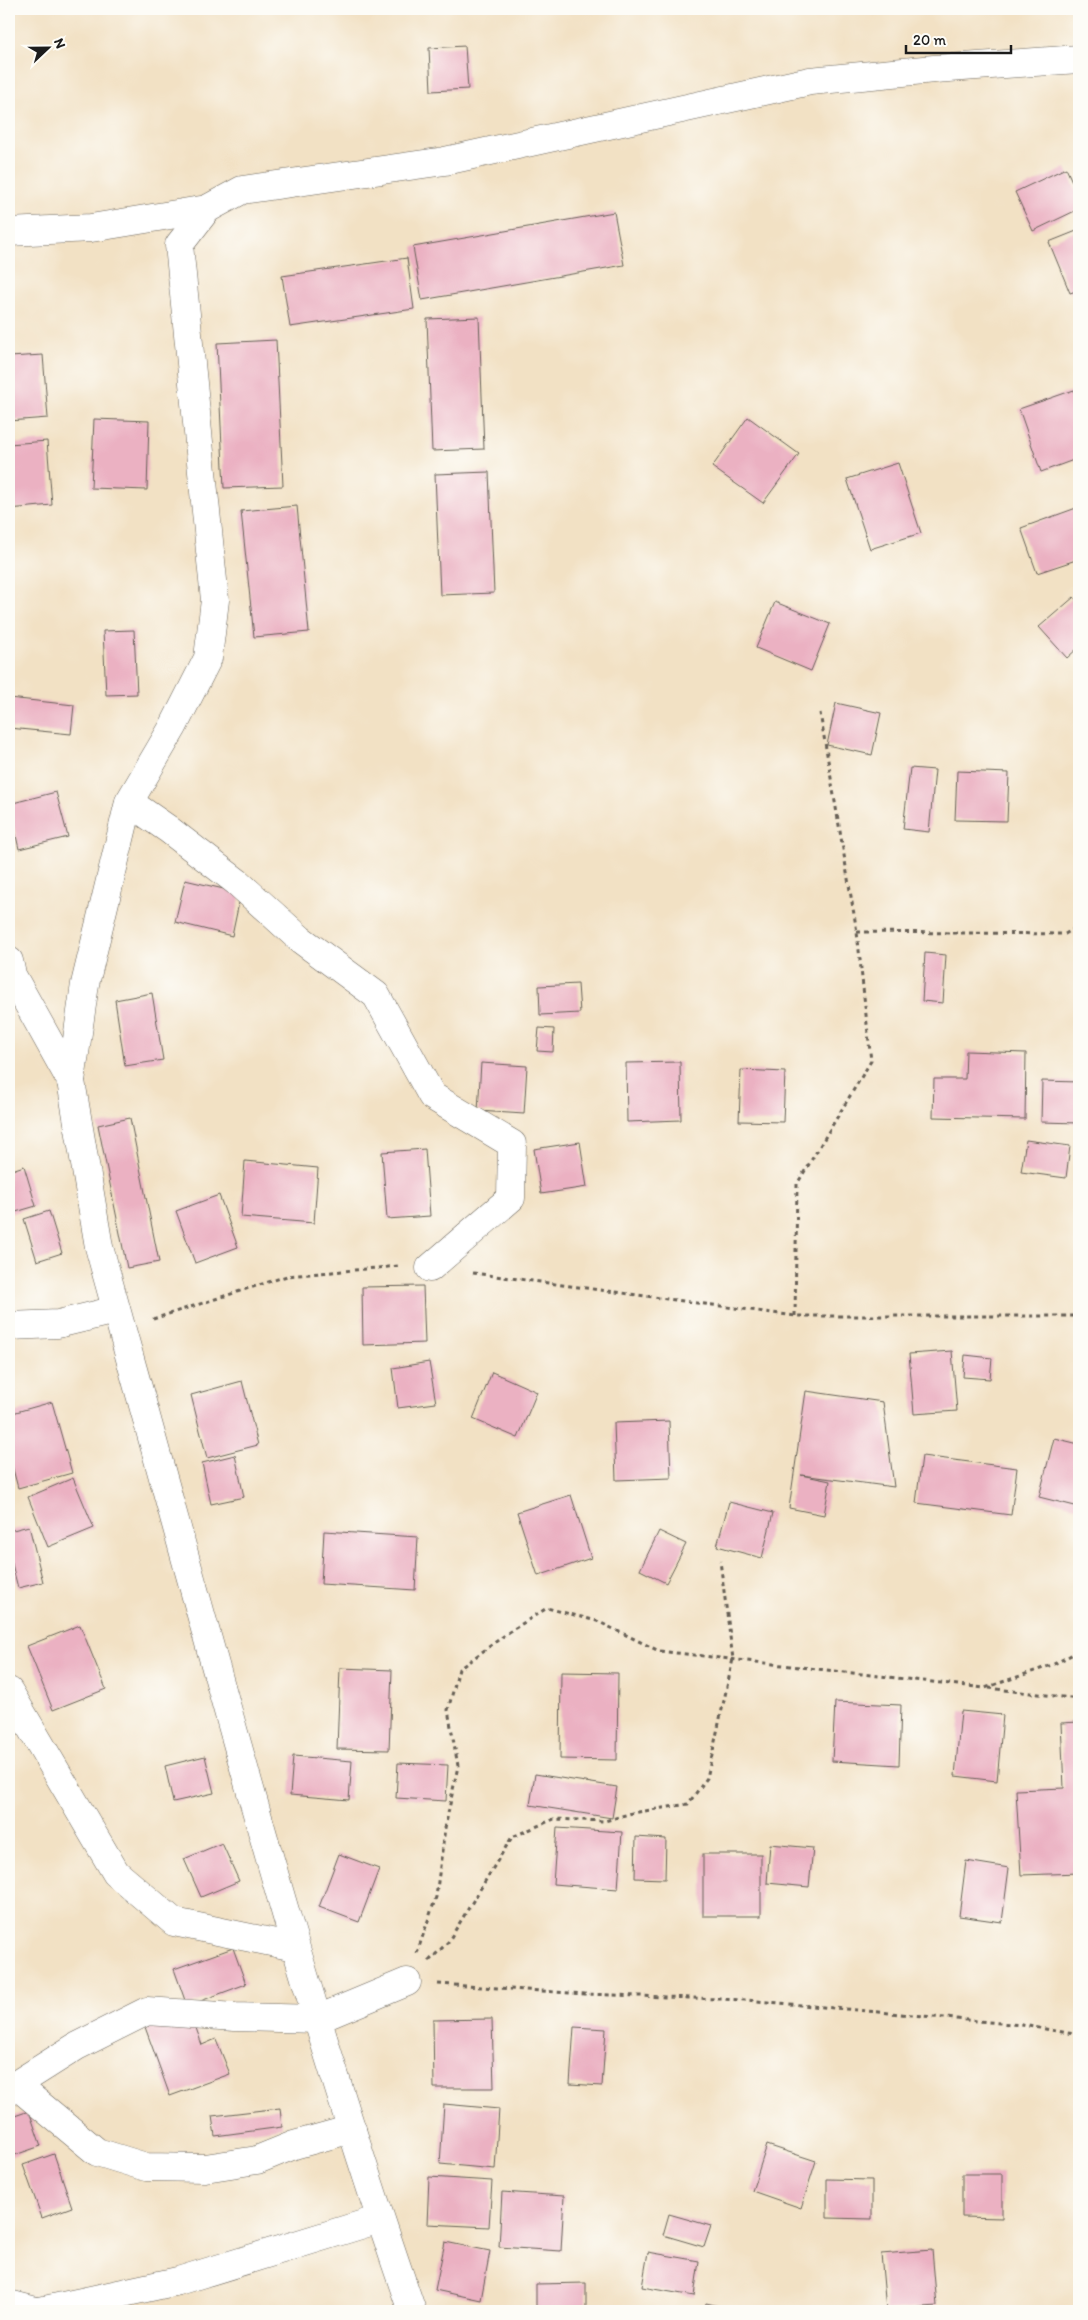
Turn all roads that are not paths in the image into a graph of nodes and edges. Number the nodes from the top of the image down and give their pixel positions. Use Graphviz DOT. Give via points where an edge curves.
graph roads {
  1 [pos="1079,59"];
  2 [pos="207,209"];
  3 [pos="9,232"];
  4 [pos="129,802"];
  5 [pos="9,961"];
  6 [pos="70,1082"];
  7 [pos="430,1268"];
  8 [pos="119,1320"];
  9 [pos="9,1326"];
  10 [pos="9,1691"];
  11 [pos="295,1947"];
  12 [pos="407,1982"];
  13 [pos="318,2019"];
  14 [pos="12,2087"];
  15 [pos="352,2129"];
  16 [pos="380,2219"];
  17 [pos="9,2304"];
  18 [pos="38,2311"];
  19 [pos="412,2311"];
  1 -- 2 [label="street" via="810,81 445,162 242,190"];
  2 -- 3 [label="street" via="91,228"];
  2 -- 4 [label="street" via="179,245 215,600 208,658"];
  4 -- 6 [label="street" via="85,984"];
  4 -- 7 [label="street" via="238,882 300,939 376,995 432,1096 512,1144 511,1198"];
  5 -- 6 [label="street" via="12,974"];
  6 -- 8 [label="street" via="99,1247"];
  8 -- 9 [label="street"];
  8 -- 11 [label="street"];
  10 -- 11 [label="street" via="116,1873 174,1922"];
  11 -- 13 [label="street"];
  12 -- 13 [label="street"];
  13 -- 14 [label="street" via="147,2011 77,2046"];
  13 -- 15 [label="street"];
  14 -- 15 [label="street" via="97,2152 146,2167 205,2168 257,2160 294,2145"];
  15 -- 16 [label="street"];
  16 -- 18 [label="street" via="178,2281"];
  16 -- 19 [label="street"];
  17 -- 18 [label="street"];
}
